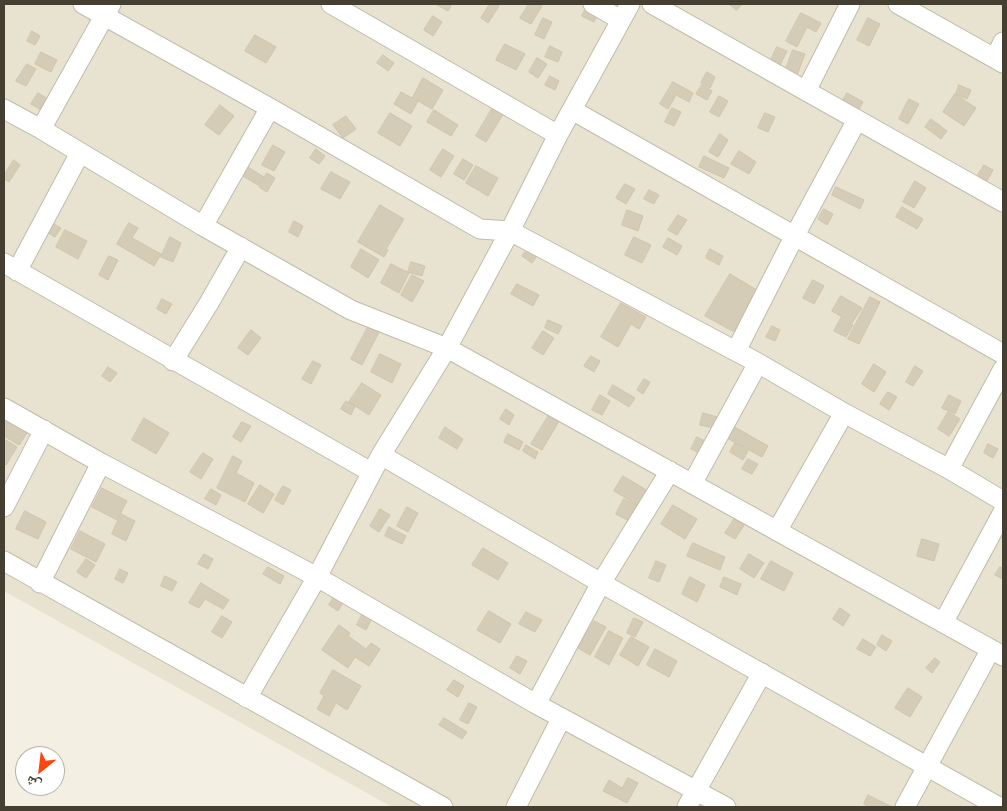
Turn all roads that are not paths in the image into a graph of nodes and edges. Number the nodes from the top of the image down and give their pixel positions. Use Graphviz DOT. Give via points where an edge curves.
graph roads {
  1 [pos="82,4"];
  2 [pos="331,4"];
  3 [pos="593,4"];
  4 [pos="652,4"];
  5 [pos="850,4"];
  6 [pos="898,4"];
  7 [pos="108,10"];
  8 [pos="626,12"];
  9 [pos="1000,54"];
  10 [pos="806,91"];
  11 [pos="270,108"];
  12 [pos="4,109"];
  13 [pos="572,110"];
  14 [pos="857,120"];
  15 [pos="41,129"];
  16 [pos="558,135"];
  17 [pos="80,153"];
  18 [pos="1003,202"];
  19 [pos="203,226"];
  20 [pos="510,231"];
  21 [pos="794,237"];
  22 [pos="241,247"];
  23 [pos="11,267"];
  24 [pos="447,348"];
  25 [pos="736,351"];
  26 [pos="1003,354"];
  27 [pos="173,361"];
  28 [pos="758,363"];
  29 [pos="1003,369"];
  30 [pos="4,408"];
  31 [pos="844,413"];
  32 [pos="44,430"];
  33 [pos="381,455"];
  34 [pos="101,463"];
  35 [pos="949,469"];
  36 [pos="670,471"];
  37 [pos="371,472"];
  38 [pos="692,484"];
  39 [pos="1003,501"];
  40 [pos="4,507"];
  41 [pos="1003,512"];
  42 [pos="777,531"];
  43 [pos="4,561"];
  44 [pos="317,577"];
  45 [pos="40,582"];
  46 [pos="600,583"];
  47 [pos="944,623"];
  48 [pos="997,652"];
  49 [pos="762,673"];
  50 [pos="247,698"];
  51 [pos="536,704"];
  52 [pos="561,719"];
  53 [pos="927,766"];
  54 [pos="691,799"];
  55 [pos="443,807"];
  56 [pos="516,807"];
  57 [pos="726,807"];
  58 [pos="905,807"];
  59 [pos="999,807"];
  1 -- 7 [label="street"];
  2 -- 16 [label="street"];
  3 -- 8 [label="street"];
  4 -- 10 [label="street"];
  5 -- 10 [label="street"];
  6 -- 9 [label="street"];
  7 -- 11 [label="street"];
  7 -- 15 [label="street"];
  8 -- 13 [label="street"];
  10 -- 14 [label="street"];
  11 -- 19 [label="street"];
  11 -- 20 [label="street" via="480,229"];
  12 -- 15 [label="street"];
  13 -- 16 [label="street"];
  13 -- 21 [label="street"];
  14 -- 18 [label="street"];
  14 -- 21 [label="street"];
  15 -- 17 [label="street"];
  16 -- 20 [label="street"];
  17 -- 19 [label="street"];
  17 -- 23 [label="street"];
  19 -- 22 [label="street"];
  20 -- 24 [label="street"];
  20 -- 25 [label="street"];
  21 -- 25 [label="street"];
  21 -- 26 [label="street"];
  22 -- 24 [label="street" via="351,310"];
  22 -- 27 [label="street"];
  23 -- 27 [label="street"];
  24 -- 33 [label="street"];
  24 -- 36 [label="street"];
  25 -- 28 [label="street"];
  27 -- 37 [label="street"];
  28 -- 31 [label="street"];
  28 -- 38 [label="street"];
  29 -- 35 [label="street"];
  30 -- 32 [label="street"];
  31 -- 35 [label="street"];
  31 -- 42 [label="street"];
  32 -- 34 [label="street"];
  32 -- 40 [label="street"];
  33 -- 37 [label="street"];
  33 -- 46 [label="street"];
  34 -- 44 [label="street"];
  34 -- 45 [label="street"];
  35 -- 39 [label="street"];
  36 -- 38 [label="street"];
  36 -- 46 [label="street"];
  37 -- 44 [label="street"];
  38 -- 42 [label="street"];
  41 -- 47 [label="street"];
  42 -- 47 [label="street"];
  43 -- 45 [label="street"];
  44 -- 50 [label="street"];
  44 -- 51 [label="street"];
  45 -- 50 [label="street"];
  46 -- 49 [label="street"];
  46 -- 51 [label="street"];
  47 -- 48 [label="street"];
  48 -- 53 [label="street"];
  49 -- 53 [label="street"];
  49 -- 54 [label="street"];
  50 -- 55 [label="street"];
  51 -- 52 [label="street"];
  52 -- 54 [label="street"];
  52 -- 56 [label="street"];
  53 -- 58 [label="street"];
  53 -- 59 [label="street"];
  54 -- 57 [label="street"];
}
